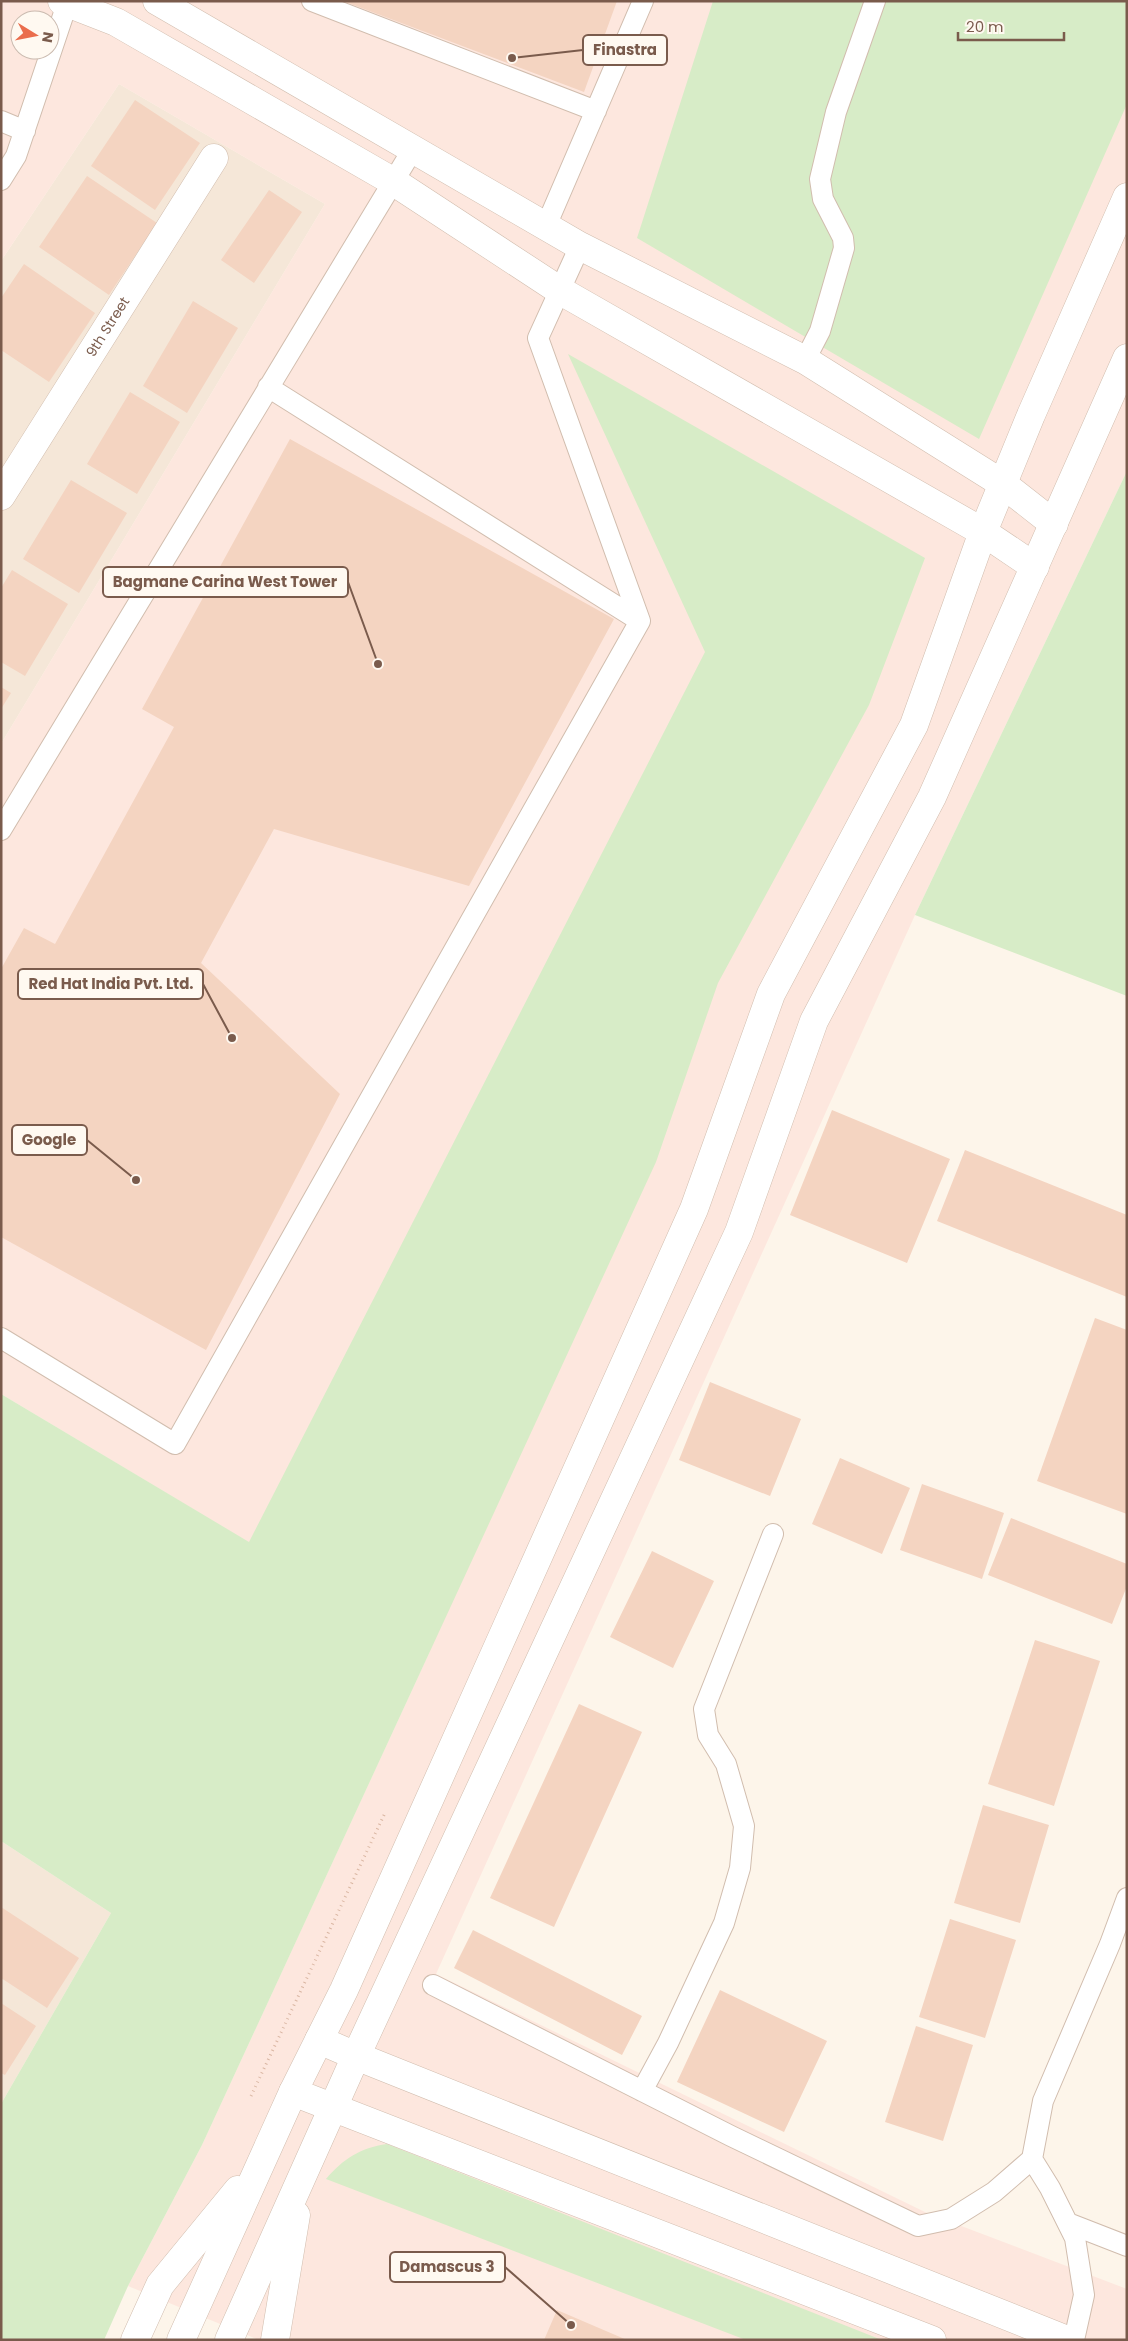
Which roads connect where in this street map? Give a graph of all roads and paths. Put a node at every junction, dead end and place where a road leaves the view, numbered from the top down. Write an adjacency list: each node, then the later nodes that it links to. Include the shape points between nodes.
1 (157, 1): 9 (street)
2 (312, 1): 6 (lane)
3 (643, 1): 6 (lane)
4 (875, 1): 18 (lane, via 836,112 820,179 823,198 843,238 844,248 820,331)
5 (66, 2): 8 (lane); 12 (street, via 116,22)
6 (596, 111): 14 (lane)
7 (1, 121): 8 (lane)
8 (24, 131): 11 (lane, via 16,156)
9 (413, 149): 12 (lane); 14 (street)
10 (214, 158): 21 (street, 9th Street)
11 (1, 180)
12 (394, 182): 16 (street); 19 (lane)
13 (1127, 198): 20 (street)
14 (546, 226): 15 (street)
15 (580, 246): 16 (lane); 18 (street)
16 (559, 290): 23 (street); 25 (lane, via 538,338)
17 (1127, 358): 22 (street)
18 (805, 360): 20 (street)
19 (268, 387): 25 (lane); 26 (lane)
20 (1003, 484): 22 (street); 23 (street)
21 (1, 496)
22 (1054, 524): 24 (street)
23 (983, 532): 24 (street); 32 (street, via 914,725 771,994 694,1209)
24 (1035, 567): 33 (street, via 932,797 814,1021 739,1232)
25 (640, 621): 27 (lane, via 175,1444)
26 (1, 830)
27 (1, 1338)
28 (773, 1534): 34 (lane, via 704,1709 708,1735 726,1764 744,1826 740,1868 724,1923)
29 (389, 1805): 36 (path)
30 (1127, 1898): 38 (lane, via 1043,2101)
31 (433, 1985): 34 (lane)
32 (319, 2040): 33 (street); 35 (street)
33 (356, 2056): 37 (street); 48 (street)
34 (642, 2091): 38 (lane, via 918,2226 951,2219 994,2192)
35 (293, 2092): 37 (street); 39 (street)
36 (251, 2096)
37 (334, 2109): 40 (street); 47 (street)
38 (1032, 2159): 41 (lane)
39 (262, 2162): 43 (street, via 160,2285); 44 (street)
40 (301, 2180): 45 (street); 46 (street)
41 (1068, 2224): 42 (lane); 49 (lane, via 1075,2238 1084,2295)
42 (1127, 2246)
43 (135, 2340)
44 (181, 2340)
45 (229, 2340)
46 (275, 2340)
47 (932, 2340)
48 (1067, 2340)
49 (1074, 2340)

